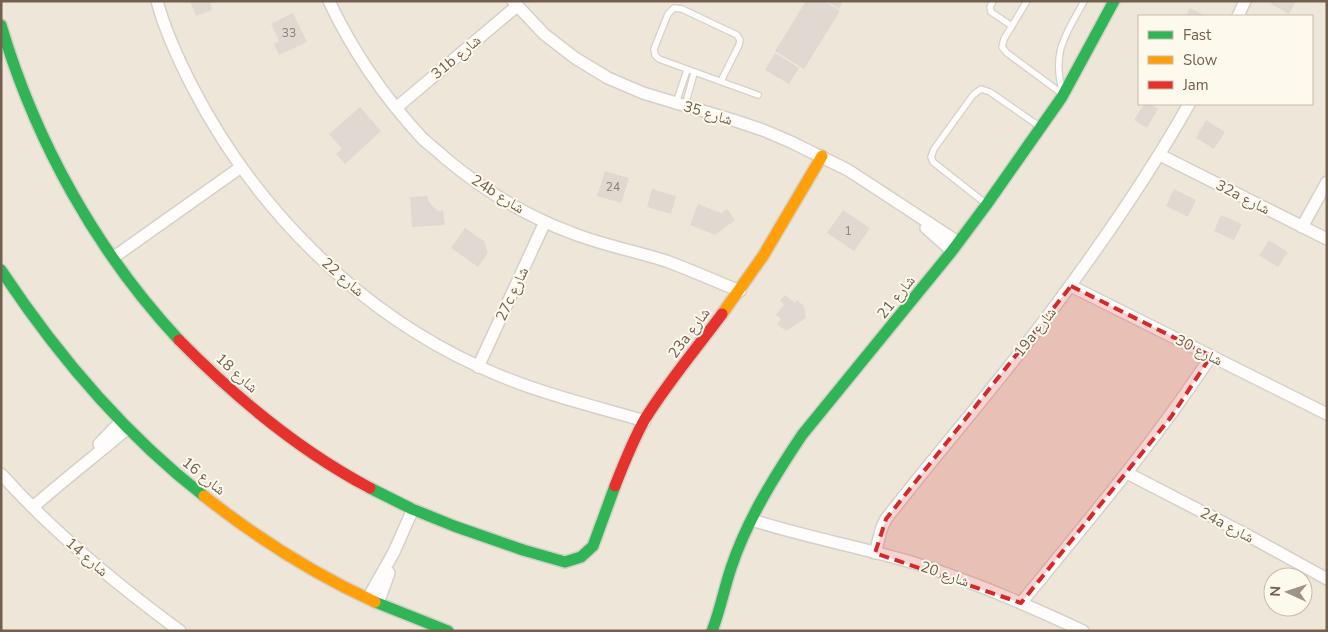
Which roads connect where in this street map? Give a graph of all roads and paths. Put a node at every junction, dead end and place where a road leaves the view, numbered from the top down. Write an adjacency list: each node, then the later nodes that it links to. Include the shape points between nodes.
1 (156, 1): 23 (street, شارع 22, via 180,64 208,117)
2 (329, 1): 19 (street, 24b شارع, via 344,34)
3 (993, 1): 11 (lane, via 991,12)
4 (1027, 1): 11 (lane)
5 (1084, 1): 15 (lane, via 1058,55 1058,72)
6 (1114, 1): 15 (street, شارع 21)
7 (1246, 1): 9 (street)
8 (515, 4): 17 (street, شارع 35, via 544,34 574,58 616,82); 19 (street, 31b شارع)
9 (1239, 15)
10 (1, 25): 30 (street, شارع 18, via 41,136 63,178)
11 (1012, 26): 15 (lane, via 1002,43 1004,50)
12 (687, 70): 13 (lane); 14 (lane, via 659,59 655,54 656,43 668,14 674,8 682,9 740,40); 17 (lane)
13 (694, 73): 14 (lane); 17 (lane)
14 (721, 81): 16 (lane)
15 (1064, 94): 20 (street, شارع 21)
16 (758, 95)
17 (680, 105): 22 (street, شارع 35, via 762,130)
18 (1188, 105): 21 (street, 19a شارع)
19 (396, 108): 26 (street, 24b شارع, via 423,140 461,171)
20 (1040, 128): 25 (street, شارع 21); 25 (lane, via 981,89 973,95 934,149 933,162)
21 (1160, 155): 27 (street, 32a شارع); 32 (street, 19a شارع)
22 (822, 156): 29 (street, شارع 35, via 923,218); 33 (street, 23a شارع)
23 (241, 167): 30 (street); 35 (street, شارع 22, via 298,236 364,296 439,346)
24 (1327, 182): 27 (street)
25 (987, 204): 29 (street, شارع 21)
26 (545, 222): 33 (street, 24b شارع, via 684,268); 35 (street, 27c شارع)
27 (1302, 227): 28 (street, 32a شارع)
28 (1327, 239)
29 (955, 246): 43 (street, شارع 21, via 802,435)
30 (114, 257): 41 (street, شارع 18, via 144,300 224,384 324,461)
31 (1, 270): 38 (street, شارع 16, via 53,346)
32 (1071, 286): 34 (street, شارع 30); 45 (street, 19a شارع, via 886,519)
33 (740, 291): 37 (street, 23a شارع)
34 (1212, 356): 36 (street, شارع 30); 39 (street)
35 (478, 367): 37 (street, شارع 22, via 527,386)
36 (1327, 414)
37 (645, 421): 44 (street, 23a شارع, via 618,477)
38 (123, 425): 42 (street); 47 (street, شارع 16, via 176,474 243,526 330,580)
39 (1127, 473): 46 (street, 24a شارع); 48 (street)
40 (1, 474): 42 (street, شارع 14)
41 (413, 509): 44 (street, شارع 18, via 480,536 565,562 586,555); 47 (street)
42 (36, 510): 50 (street, شارع 14, via 82,554)
43 (754, 515): 45 (street, شارع 20, via 801,534); 49 (street, شارع 21, via 732,567)
44 (597, 536)
45 (875, 553): 48 (street, شارع 20, via 950,575)
46 (1327, 579)
47 (373, 601): 51 (street, شارع 16)
48 (1021, 603): 54 (street, شارع 20)
49 (718, 618): 52 (street, شارع 21); 53 (street, شارع 21)
50 (180, 631)
51 (448, 631)
52 (712, 631)
53 (717, 631)
54 (1083, 631)

